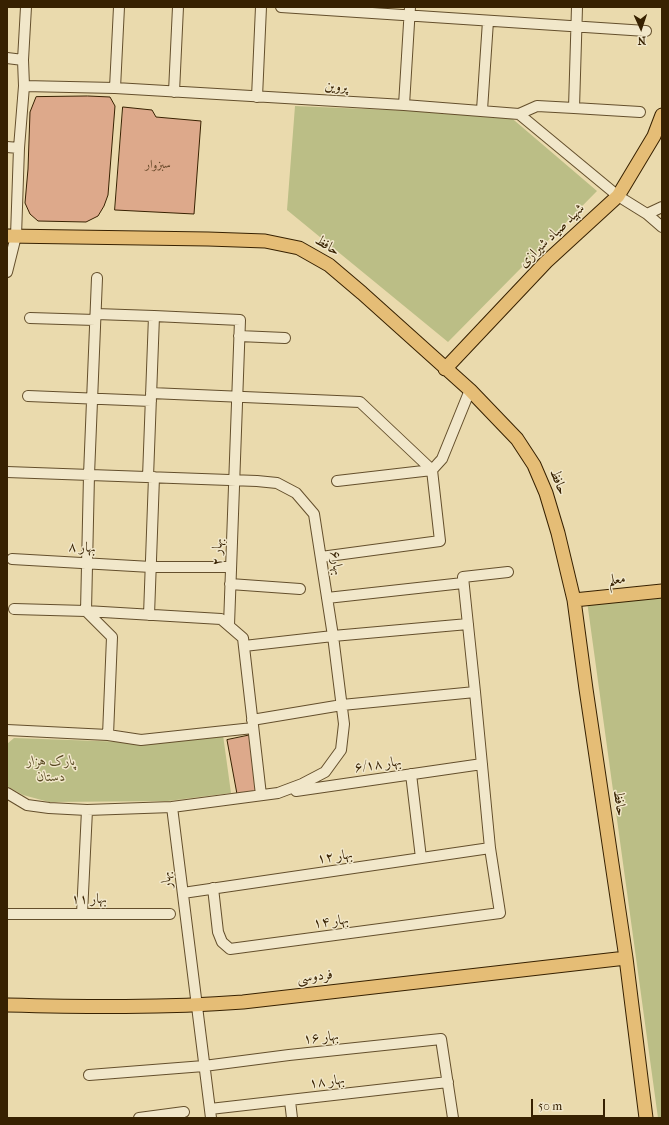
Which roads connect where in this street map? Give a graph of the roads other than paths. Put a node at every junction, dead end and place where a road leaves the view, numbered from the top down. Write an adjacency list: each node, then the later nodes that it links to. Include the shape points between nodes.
1 (26, 7): 12 (street)
2 (119, 7): 14 (street)
3 (178, 7): 15 (street)
4 (261, 7): 16 (street)
5 (280, 7): 7 (street)
6 (577, 7): 9 (street)
7 (410, 11): 8 (street); 17 (street)
8 (488, 21): 9 (street); 19 (street)
9 (577, 27): 10 (street); 18 (street)
10 (646, 31)
11 (7, 58): 12 (street)
12 (23, 60): 13 (street)
13 (24, 86): 14 (street, پروین); 24 (street)
14 (115, 88): 15 (street, پروین)
15 (174, 92): 16 (street, پروین)
16 (257, 97): 17 (street, پروین)
17 (404, 105): 19 (street, پروین)
18 (574, 108): 20 (street); 21 (street, via 537,106)
19 (482, 110): 21 (street, پروین)
20 (640, 112)
21 (519, 114): 25 (street)
22 (662, 115): 25 (main road, شهید صیاد شیرازی, via 654,136)
23 (7, 147): 24 (street)
24 (19, 148): 29 (street)
25 (618, 196): 27 (street); 37 (main road, شهید صیاد شیرازی, via 546,262)
26 (662, 207): 27 (street)
27 (647, 214): 28 (street)
28 (662, 227)
29 (11, 236): 30 (street); 37 (main road, حافظ, via 265,241 299,248 329,265)
30 (7, 272)
31 (97, 278): 33 (street)
32 (154, 316): 33 (street); 35 (street, بهار ۲, via 240,320); 41 (street)
33 (95, 317): 34 (street); 42 (street)
34 (30, 318)
35 (239, 336): 36 (street); 40 (street, بهار ۲)
36 (285, 338)
37 (445, 369): 38 (main road, حافظ)
38 (470, 390): 43 (street, via 442,459); 60 (main road, حافظ, via 517,439 534,465 558,533)
39 (28, 396): 42 (street)
40 (237, 396): 41 (street); 43 (street, via 360,402); 47 (street, بهار ۲)
41 (151, 397): 42 (street); 46 (street)
42 (92, 399): 45 (street)
43 (432, 470): 48 (street); 49 (street, via 440,542)
44 (7, 472): 45 (street, بهار۶)
45 (89, 475): 46 (street, بهار۶); 51 (street)
46 (151, 477): 47 (street, بهار۶); 52 (street)
47 (235, 480): 49 (street, بهار۶, via 277,483 296,493 314,514); 53 (street, بهار ۲)
48 (336, 481)
49 (321, 557): 59 (street, بهار۶)
50 (12, 559): 51 (street, بهار ۸)
51 (87, 562): 52 (street, بهار ۸); 62 (street)
52 (151, 567): 53 (street, بهار ۸); 63 (street)
53 (231, 567): 56 (street, بهار ۲)
54 (508, 572): 55 (street, via 463,577)
55 (463, 583): 59 (street); 64 (street)
56 (230, 584): 57 (street); 65 (street, بهار ۲)
57 (300, 589)
58 (662, 591): 60 (main road, معلم)
59 (327, 598): 66 (street, بهار۶)
60 (574, 600): 87 (main road, حافظ)
61 (14, 609): 62 (street)
62 (86, 611): 63 (street); 72 (street, via 112,637)
63 (149, 615): 65 (street, via 221,619)
64 (468, 624): 66 (street); 68 (street)
65 (229, 625): 67 (street, via 243,638)
66 (333, 636): 67 (street); 69 (street, بهار۶)
67 (244, 646): 70 (street)
68 (475, 692): 69 (street); 73 (street)
69 (342, 705): 70 (street); 76 (street, بهار۶, via 344,724 341,750 325,772)
70 (253, 724): 72 (street, via 141,740); 77 (street)
71 (7, 730): 72 (street)
72 (108, 735)
73 (482, 764): 74 (street, بهار ۶/۱۸); 80 (street)
74 (411, 774): 76 (street, بهار ۶/۱۸); 81 (street)
75 (7, 793): 79 (street, via 27,805)
76 (278, 793): 77 (street, بهار۶)
77 (261, 795): 78 (street, بهار۶)
78 (172, 807): 79 (street); 83 (street, بهار)
79 (87, 810): 85 (street)
80 (490, 848): 81 (street, بهار ۱۲); 82 (street, بهار ۱۴, via 500,914 230,949 222,942 218,932)
81 (421, 858): 82 (street, بهار ۱۲)
82 (213, 888): 83 (street, بهار ۱۲)
83 (183, 892): 89 (street, بهار)
84 (7, 914): 85 (street, بهار ۱۱)
85 (82, 914): 86 (street, بهار ۱۱)
86 (170, 914)
87 (626, 958): 89 (main road, فردوسی, via 243,1002); 99 (main road, حافظ)
88 (7, 1005): 89 (main road, فردوسی)
89 (196, 1005): 90 (street, بهار)
90 (204, 1066): 91 (street, بهار ۱۶); 92 (street, بهار ۱۶, via 441,1039); 95 (street, بهار)
91 (89, 1075)
92 (448, 1082): 93 (street, بهار ۱۸); 98 (street)
93 (290, 1100): 95 (street, بهار ۱۸); 97 (street)
94 (184, 1112): 96 (street)
95 (210, 1114)
96 (139, 1118)
97 (292, 1118)
98 (453, 1118)
99 (646, 1118)

